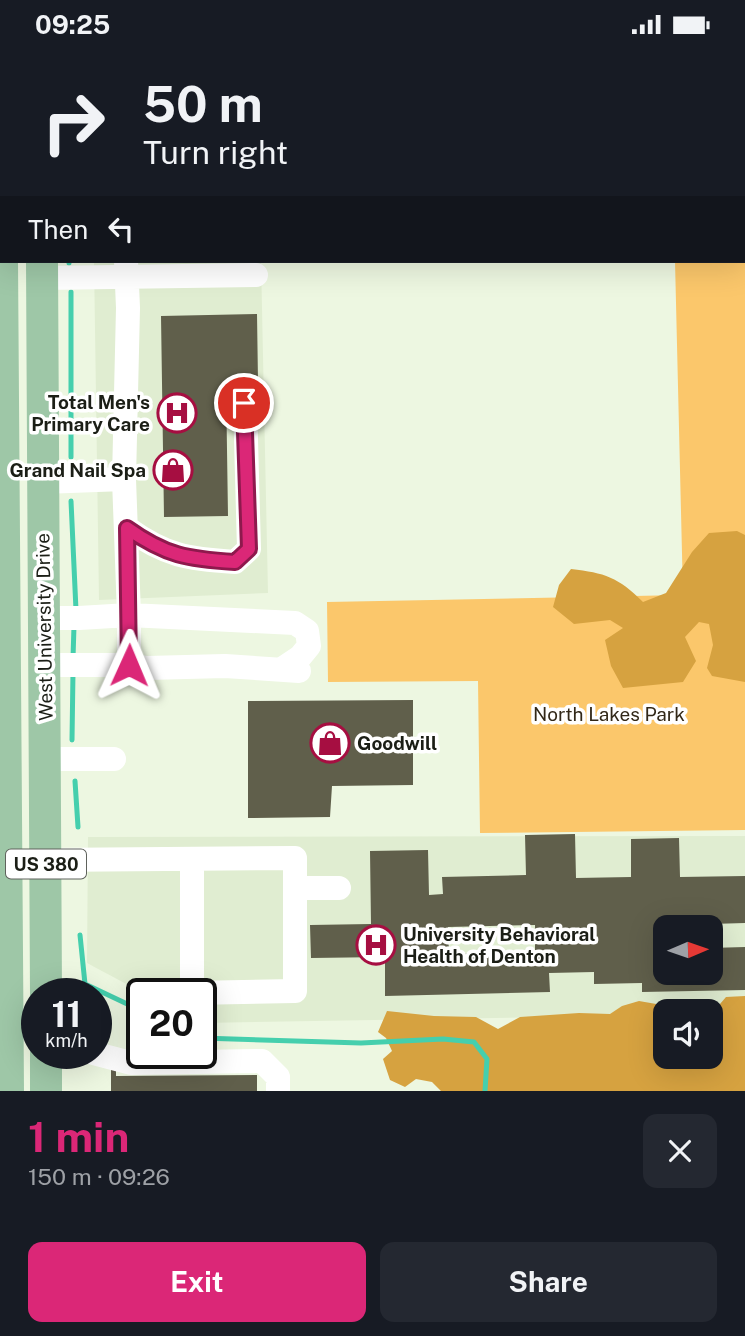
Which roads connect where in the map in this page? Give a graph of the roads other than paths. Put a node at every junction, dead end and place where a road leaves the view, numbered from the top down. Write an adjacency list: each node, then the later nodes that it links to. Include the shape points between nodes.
1 (2, 263): 9 (main road, West University Drive / US 380)
2 (218, 268): 4 (lane); 5 (lane)
3 (42, 269): 4 (lane); 8 (main road, West University Drive / US 380)
4 (126, 269): 7 (lane)
5 (256, 275)
6 (244, 403): 10 (lane, via 249,549 235,562 193,559 167,552)
7 (124, 479): 8 (lane); 10 (lane)
8 (43, 482): 9 (main road); 12 (main road, West University Drive / US 380)
9 (3, 483): 13 (main road, West University Drive / US 380)
10 (127, 528): 11 (lane)
11 (129, 615): 12 (lane); 15 (lane); 15 (lane, via 295,623 307,631 309,646 282,669)
12 (63, 618): 14 (main road, West University Drive / US 380)
13 (3, 644): 18 (main road, West University Drive / US 380)
14 (65, 665): 15 (lane); 16 (main road, West University Drive / US 380)
15 (129, 665)
16 (45, 759): 17 (lane); 20 (main road, West University Drive / US 380)
17 (114, 759)
18 (2, 822): 23 (main road, West University Drive / US 380)
19 (192, 859): 20 (lane); 21 (lane, via 295,858); 21 (lane, via 192,993 295,991)
20 (46, 860): 24 (main road, West University Drive / US 380)
21 (295, 888): 22 (lane)
22 (339, 888)
23 (3, 961): 27 (main road, West University Drive / US 380)
24 (46, 978)
25 (112, 1058): 29 (lane, via 131,1063 262,1061 278,1077)
26 (46, 1069): 28 (main road)
27 (8, 1091)
28 (46, 1091)
29 (278, 1091)

